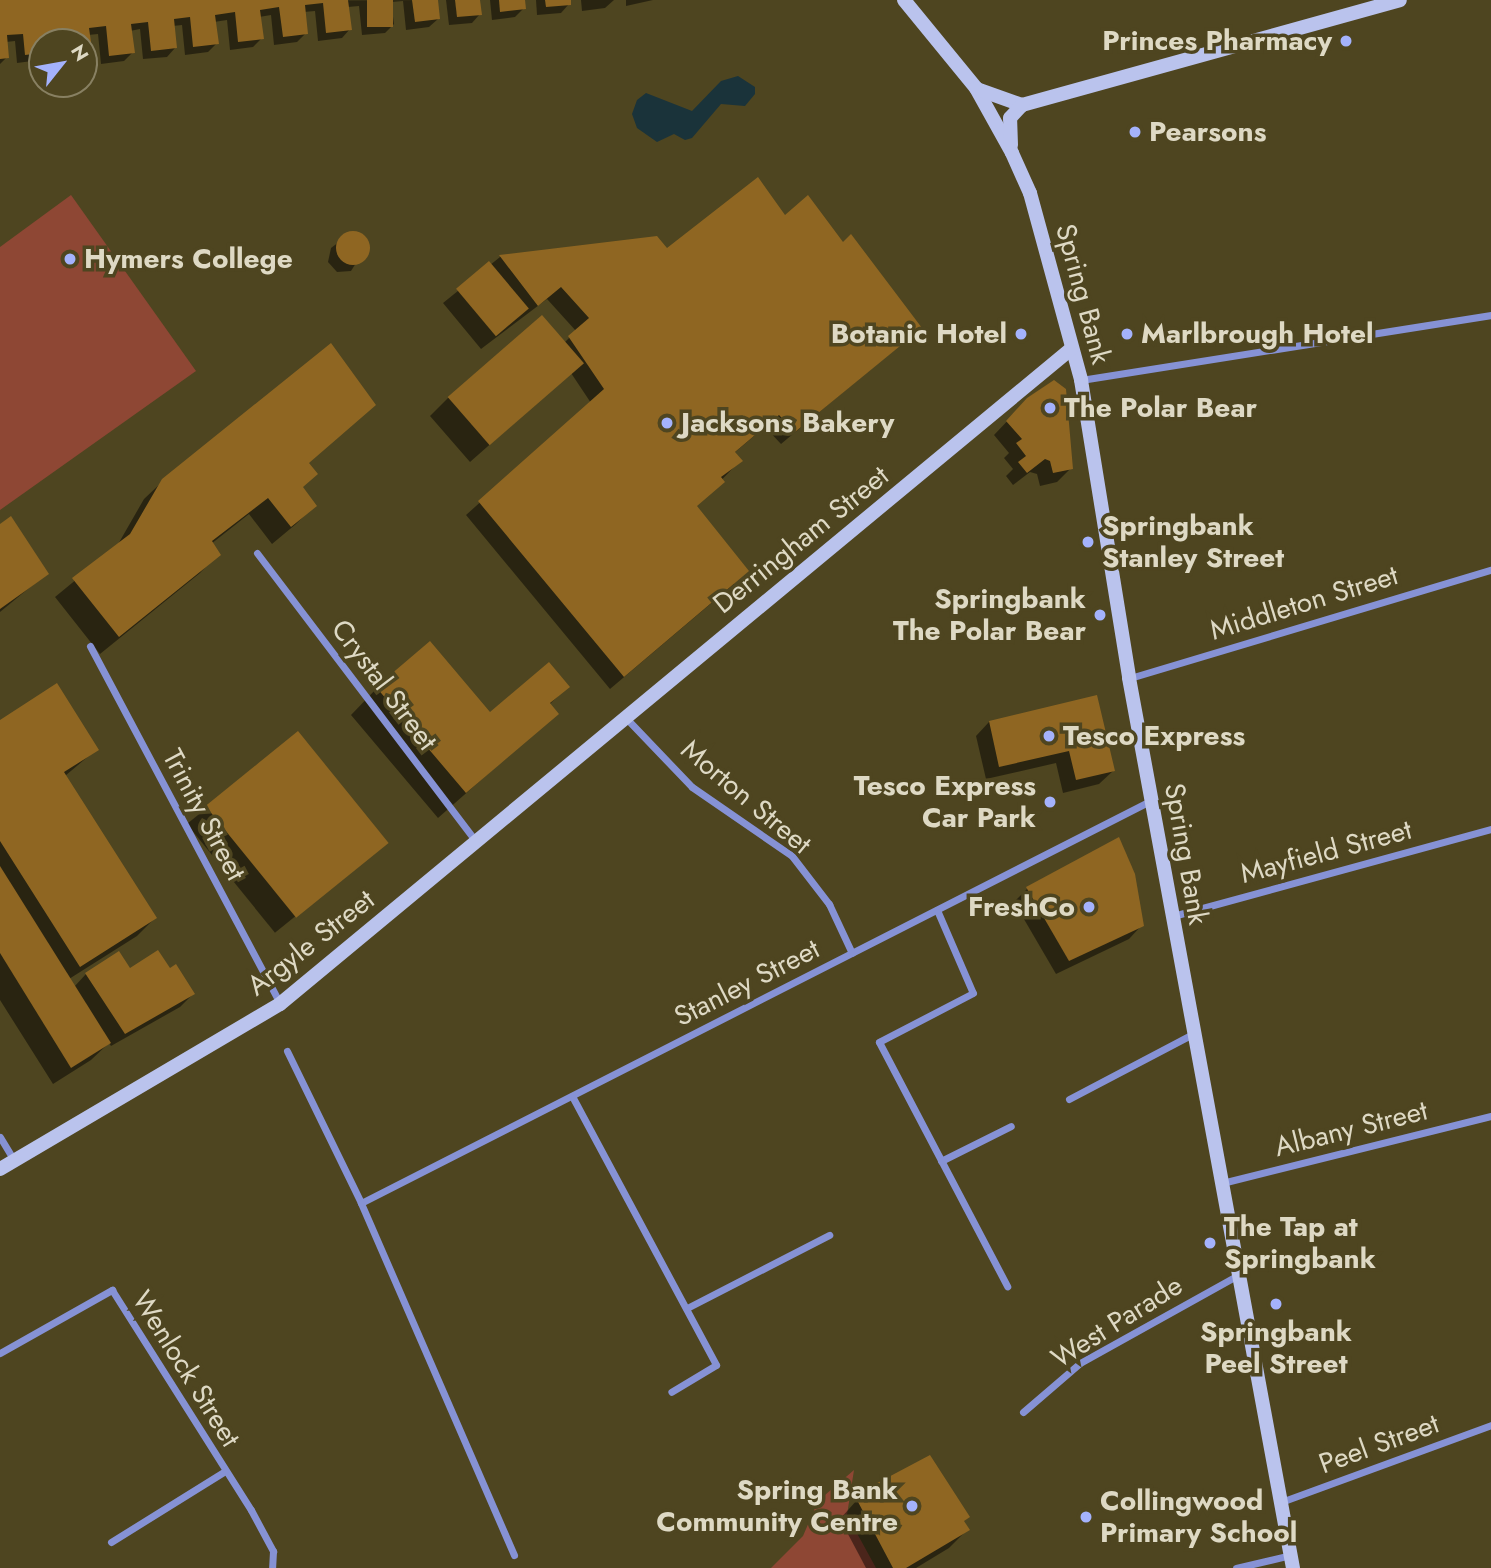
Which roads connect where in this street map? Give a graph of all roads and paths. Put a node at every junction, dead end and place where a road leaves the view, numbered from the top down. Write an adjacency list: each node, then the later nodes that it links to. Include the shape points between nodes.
1 (904, 0): 3 (street, Spring Bank)
2 (1400, 0): 4 (street)
3 (976, 88): 4 (street); 5 (street, Spring Bank)
4 (1022, 105): 5 (street, Spring Bank, via 1010,118)
5 (1012, 153): 7 (street, Spring Bank, via 1030,193)
6 (1491, 315): 8 (street)
7 (1072, 348): 8 (street, Spring Bank); 13 (street, Derringham Street)
8 (1081, 380): 12 (street, Spring Bank)
9 (257, 553): 16 (street, Crystal Street)
10 (1491, 570): 12 (street, Middleton Street)
11 (90, 646): 20 (street, Trinity Street)
12 (1129, 678): 14 (street, Spring Bank)
13 (625, 716): 16 (street, Argyle Street); 19 (street, Morton Street, via 692,787 792,856 829,904)
14 (1152, 799): 17 (street, Stanley Street); 18 (street, Spring Bank)
15 (1491, 829): 18 (street, Mayfield Street)
16 (477, 842): 20 (street, Argyle Street)
17 (937, 910): 19 (street, Stanley Street); 29 (street, via 973,993 879,1042)
18 (1172, 916): 21 (street, Spring Bank)
19 (852, 953): 23 (street, Stanley Street)
20 (279, 1004): 28 (street, Argyle Street)
21 (1193, 1034): 24 (street); 31 (street, Spring Bank)
22 (287, 1051): 32 (street)
23 (572, 1096): 32 (street, Stanley Street); 36 (street)
24 (1069, 1099)
25 (1491, 1115): 31 (street, Albany Street)
26 (1011, 1126): 29 (street)
27 (0, 1138): 28 (street)
28 (14, 1160): 30 (street, Argyle Street)
29 (941, 1161): 35 (street)
30 (0, 1169)
31 (1222, 1183): 34 (street, Spring Bank)
32 (361, 1203): 44 (street)
33 (829, 1236): 36 (street)
34 (1238, 1275): 39 (street, West Parade, via 1080,1363); 42 (street, Spring Bank)
35 (1007, 1286)
36 (687, 1308): 38 (street, via 716,1366)
37 (0, 1353): 41 (street, Wenlock Street, via 112,1290)
38 (671, 1392)
39 (1023, 1412)
40 (1491, 1425): 42 (street, Peel Street)
41 (225, 1471): 43 (street, Wenlock Street); 46 (street, Wenlock Street, via 274,1551)
42 (1281, 1502): 45 (street, Spring Bank)
43 (111, 1542)
44 (514, 1555)
45 (1292, 1562): 47 (street)
46 (272, 1568)
47 (1236, 1568)

